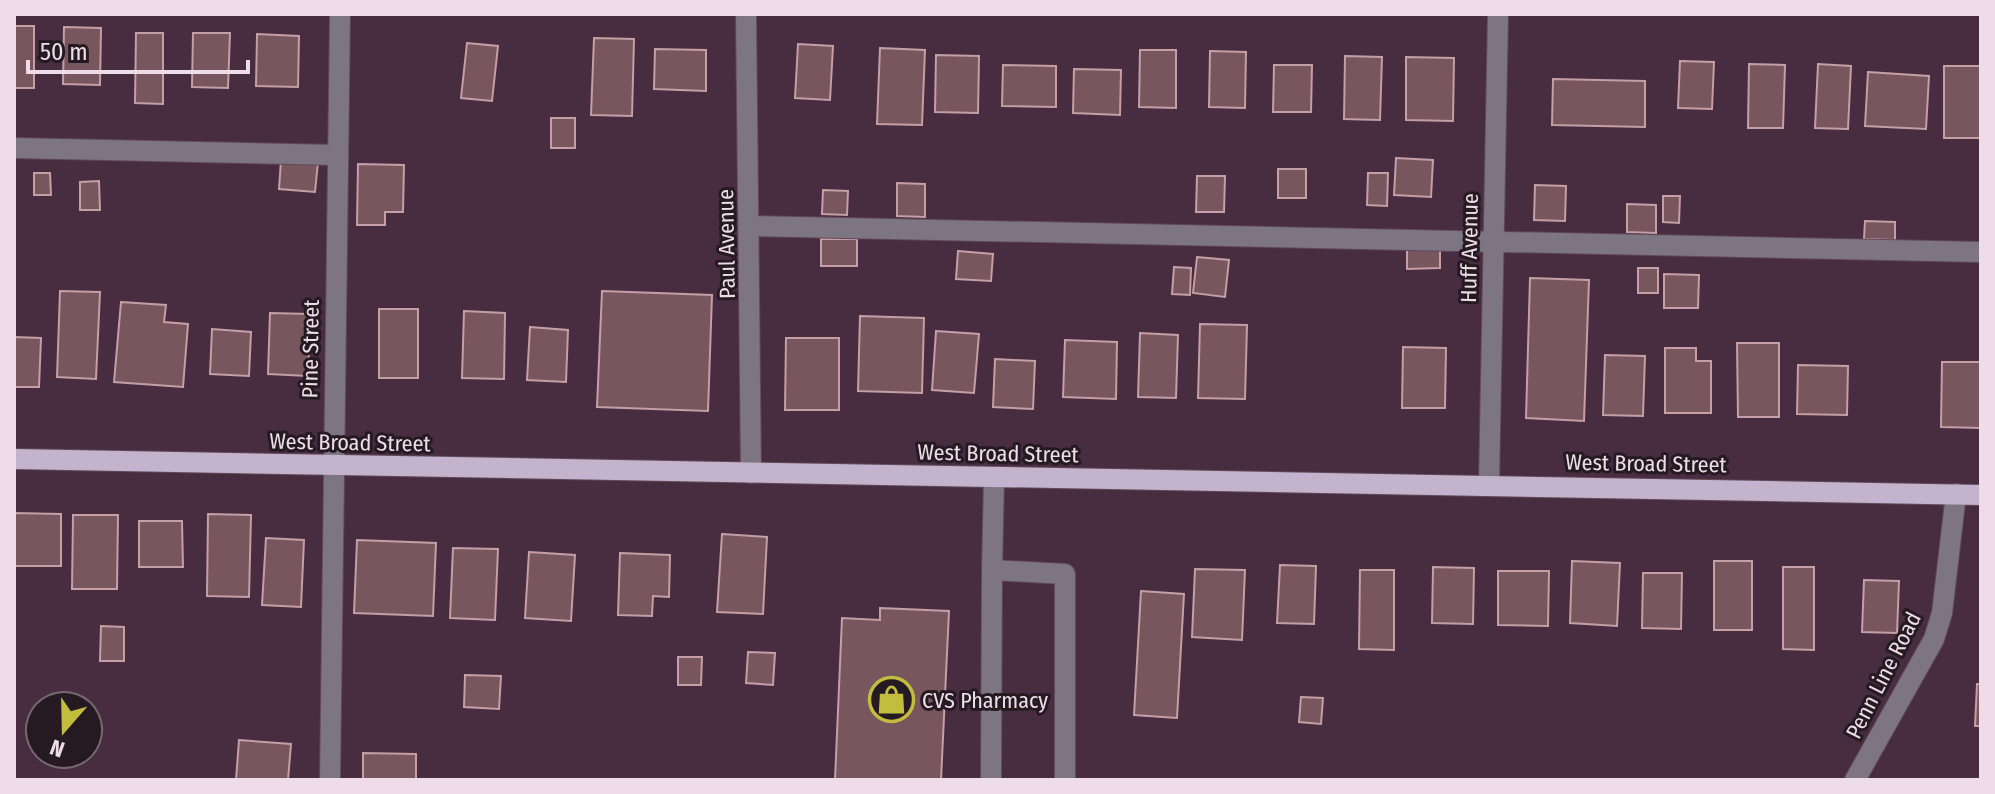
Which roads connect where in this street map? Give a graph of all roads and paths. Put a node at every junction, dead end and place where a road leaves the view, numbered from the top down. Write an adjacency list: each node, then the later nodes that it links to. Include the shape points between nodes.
1 (340, 14): 5 (street, Pine Street)
2 (746, 14): 6 (street, Paul Avenue)
3 (1498, 14): 7 (street, Huff Avenue)
4 (14, 148): 5 (street)
5 (337, 155): 10 (street, Pine Street)
6 (750, 226): 7 (street); 11 (street, Paul Avenue)
7 (1492, 242): 8 (street); 13 (street, Huff Avenue)
8 (1981, 252)
9 (14, 459): 10 (main road, West Broad Street)
10 (333, 465): 11 (main road, West Broad Street); 17 (street, Pine Street)
11 (751, 473): 12 (main road, West Broad Street)
12 (994, 478): 13 (main road, West Broad Street); 16 (street)
13 (1489, 484): 14 (main road, West Broad Street)
14 (1956, 494): 15 (main road, West Broad Street); 20 (street, Penn Line Road, via 1942,613 1934,639)
15 (1981, 495)
16 (992, 570): 18 (street); 19 (street, via 1065,574)
17 (330, 780)
18 (991, 780)
19 (1065, 780)
20 (1855, 780)

